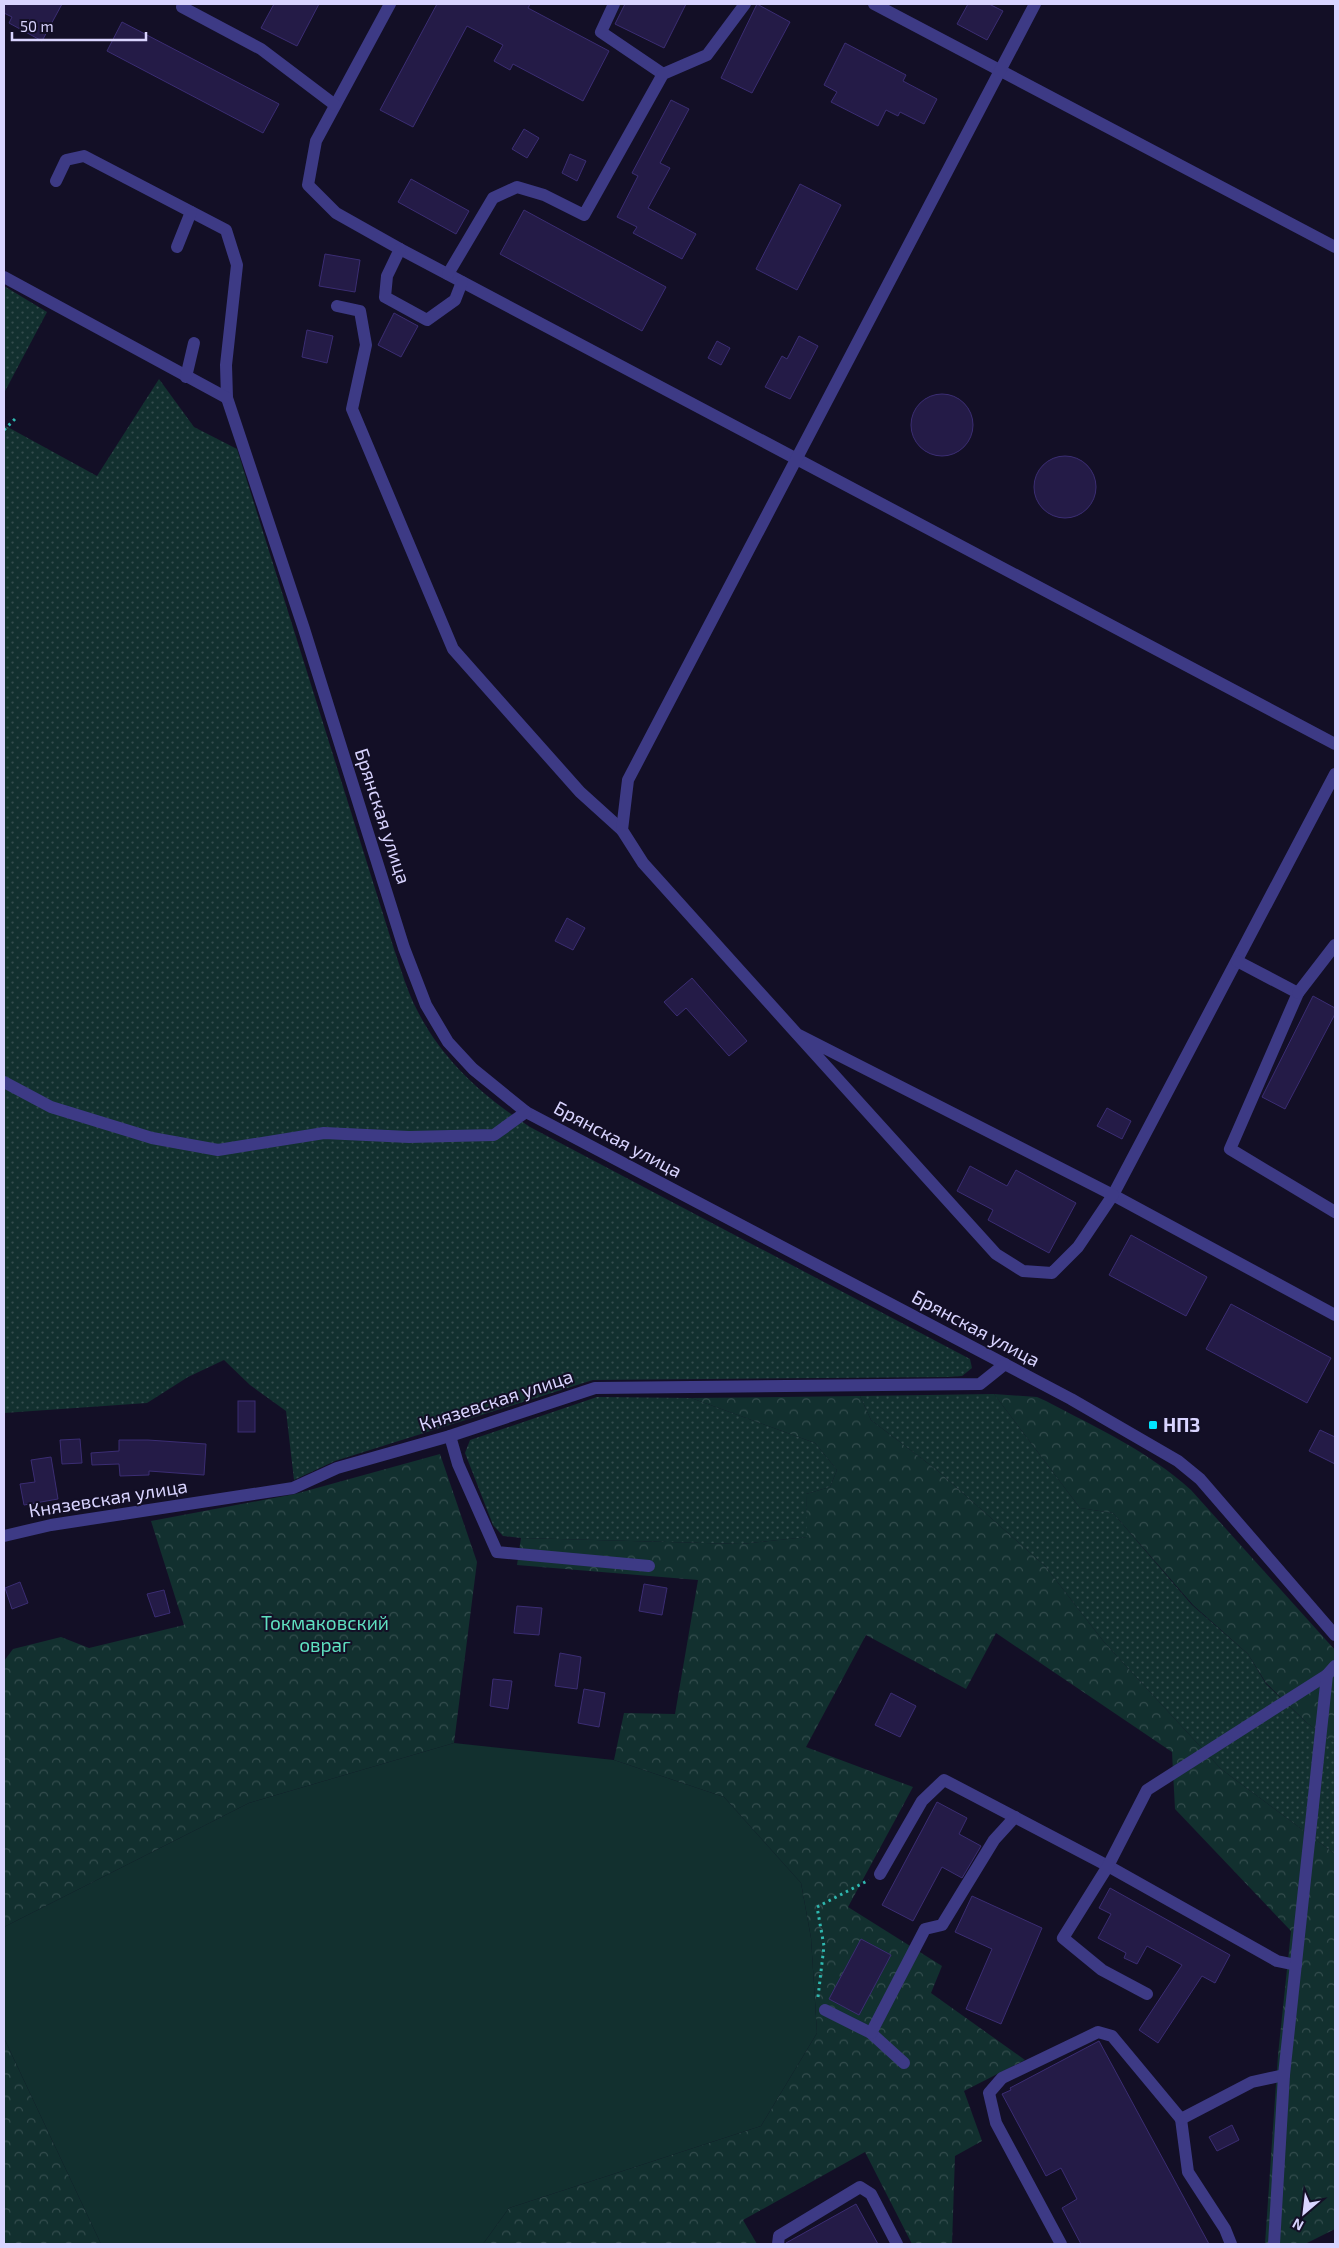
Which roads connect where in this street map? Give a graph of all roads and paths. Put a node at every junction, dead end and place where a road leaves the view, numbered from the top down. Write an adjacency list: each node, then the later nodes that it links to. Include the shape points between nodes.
1 (390, 4): 9 (street)
2 (614, 4): 8 (street, via 601,32)
3 (745, 4): 8 (street, via 707,55)
4 (874, 4): 7 (street)
5 (1034, 4): 7 (street)
6 (182, 7): 9 (street, via 261,49)
7 (1000, 69): 13 (street); 24 (street)
8 (663, 74): 15 (street, via 584,215 544,195 517,187 492,198)
9 (335, 105): 14 (street, via 316,141 308,185 336,213)
10 (56, 181): 11 (street, Брянская улица, via 66,160 84,156)
11 (191, 212): 12 (street); 21 (street, Брянская улица, via 226,230 237,264 226,365)
12 (178, 247)
13 (1335, 247)
14 (400, 249): 15 (street); 17 (street, via 387,276 385,297 427,320 454,300)
15 (448, 274): 17 (street)
16 (4, 277): 20 (street)
17 (462, 282): 24 (street)
18 (337, 306): 27 (street, via 360,312 366,345 352,409 453,649 580,792)
19 (194, 343): 20 (street)
20 (186, 377): 21 (street)
21 (226, 398): 33 (street, Брянская улица, via 304,629 404,948 426,1005 448,1042 473,1069)
22 (17, 417): 23 (path)
23 (4, 430)
24 (796, 458): 25 (street); 27 (street, via 628,780)
25 (1335, 744)
26 (1335, 774): 29 (street)
27 (622, 830): 31 (street, via 643,863)
28 (1335, 945): 30 (street)
29 (1237, 961): 30 (street); 34 (street)
30 (1298, 993): 35 (street, via 1230,1149)
31 (797, 1034): 34 (street); 34 (street, via 996,1254 1023,1271 1052,1273 1078,1246)
32 (4, 1082): 33 (street, via 51,1106 152,1138 218,1150 324,1134 494,1135)
33 (526, 1112): 37 (street, Брянская улица)
34 (1113, 1195): 36 (street)
35 (1335, 1212)
36 (1335, 1315)
37 (1004, 1364): 38 (street, Князевская улица, via 980,1384 595,1388); 41 (street, Брянская улица, via 1178,1460 1200,1479)
38 (450, 1436): 39 (street, Князевская улица, via 338,1468 293,1488 51,1525); 40 (street, via 458,1464 497,1552)
39 (4, 1536)
40 (649, 1566)
41 (1335, 1635)
42 (1331, 1671): 44 (street, via 1147,1790); 46 (street)
43 (1015, 1817): 44 (street); 45 (street, via 944,1780 922,1801); 49 (street, via 994,1840 942,1925 925,1929)
44 (1108, 1866): 46 (street, via 1277,1961); 47 (street, via 1063,1938 1102,1970)
45 (880, 1874): 48 (path, via 817,1907 824,1946 818,1996)
46 (1296, 1965): 51 (street)
47 (1147, 1994)
48 (825, 2010): 49 (street)
49 (871, 2033): 50 (street)
50 (904, 2063)
51 (1284, 2076): 52 (street, via 1252,2082); 57 (street)
52 (1181, 2119): 55 (street, via 1112,2036 1098,2032 1002,2078 989,2093 996,2123); 56 (street, via 1188,2172 1225,2229)
53 (778, 2244): 54 (street, via 779,2236 860,2187 871,2194)
54 (897, 2244)
55 (1061, 2244)
56 (1231, 2244)
57 (1274, 2244)

